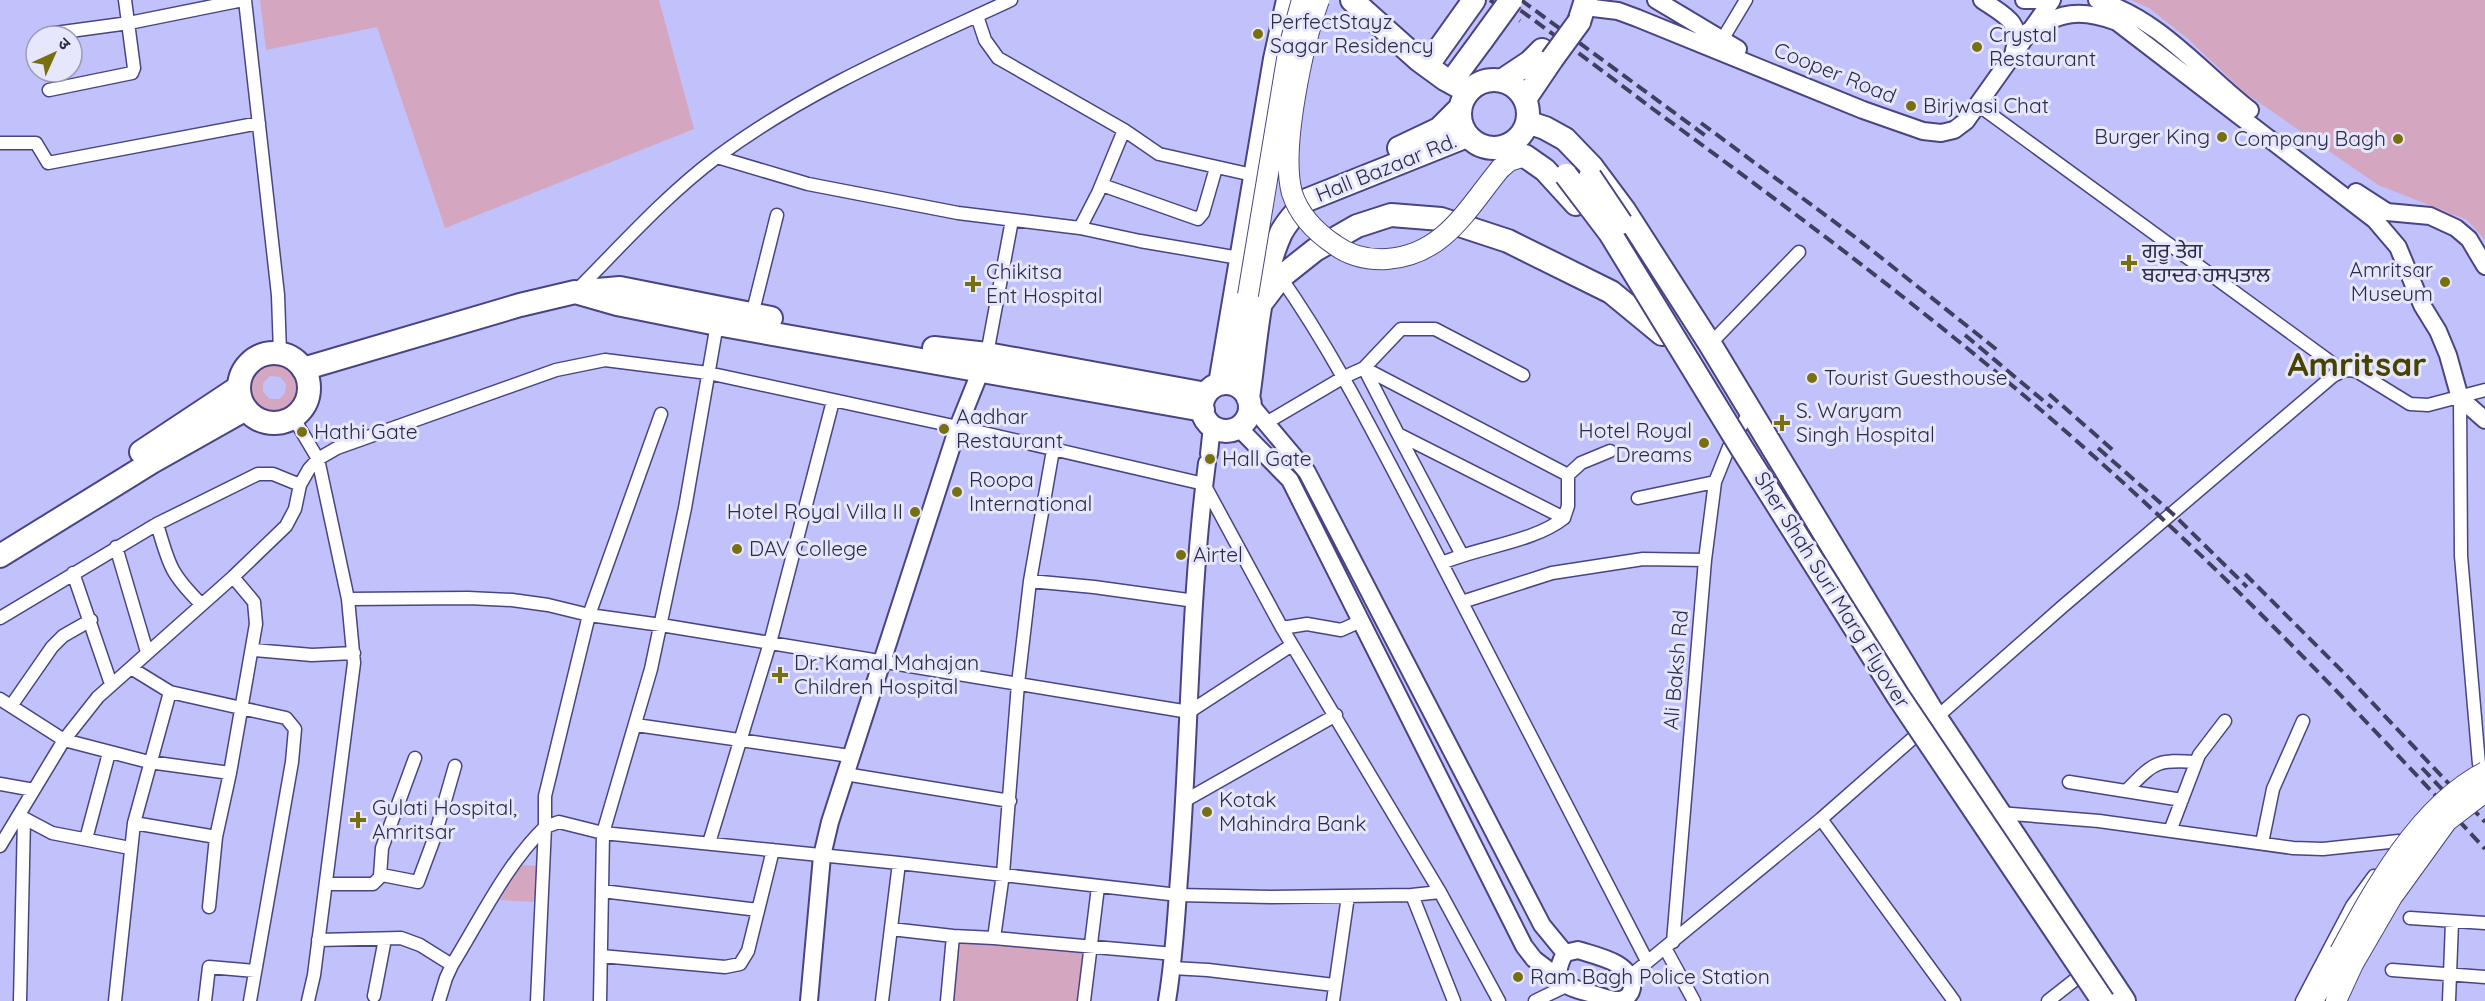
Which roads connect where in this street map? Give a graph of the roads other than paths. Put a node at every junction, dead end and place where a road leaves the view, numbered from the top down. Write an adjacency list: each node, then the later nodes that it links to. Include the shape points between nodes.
1 (125, 0): 17 (street)
2 (244, 0): 17 (street); 31 (street)
3 (1011, 0): 16 (street)
4 (1288, 0): 39 (highway)
5 (1302, 0): 49 (main road, bridge, via 1289,47)
6 (1319, 0): 36 (main road, bridge, via 1303,60 1288,158 1299,209 1324,238 1361,257 1402,258 1421,252 1448,234 1500,169)
7 (1352, 0): 23 (highway)
8 (1474, 0): 23 (highway)
9 (1511, 0): 27 (highway, bridge, via 1482,40)
10 (1656, 0): 20 (main road)
11 (1746, 0): 20 (street)
12 (1982, 0): 21 (main road, via 2015,26 2017,41)
13 (2052, 0): 19 (main road, Cooper Road)
14 (2104, 1): 46 (main road, via 2161,34 2241,103 2369,203 2387,212 2430,216 2456,228 2469,239)
15 (1579, 9): 22 (highway, bridge); 24 (main road, Cooper Road, via 1618,11)
16 (977, 16): 32 (street, via 985,40 998,58); 37 (street, via 841,79)
17 (129, 23): 18 (street); 26 (street, via 134,68 131,75)
18 (84, 29)
19 (2027, 32): 21 (main road, Cooper Road); 64 (main road, via 2050,19 2078,13 2117,22 2375,220 2398,247 2448,355)
20 (1722, 40): 24 (main road)
21 (2013, 52): 29 (main road, Cooper Road)
22 (1547, 55): 25 (highway); 28 (highway)
23 (1427, 66): 27 (highway)
24 (1782, 76): 29 (main road, Cooper Road, via 1923,131 1954,130)
25 (1503, 80): 27 (highway, via 1480,82); 28 (highway, via 1520,90)
26 (49, 90)
27 (1460, 94): 34 (highway, via 1461,126); 39 (highway, Hall Bazaar Rd., via 1438,129 1306,186)
28 (1525, 99): 30 (highway)
29 (1977, 105): 58 (street)
30 (1527, 122): 33 (highway); 34 (highway, via 1518,138 1499,148 1482,145)
31 (259, 123): 35 (street, via 48,163 36,143); 54 (street, via 278,295)
32 (1124, 130): 38 (street, via 1168,158); 40 (street)
33 (1555, 133): 53 (highway, via 1606,184); 219 (highway, Sher Shah Suri Marg Flyover, bridge, via 1590,177 1641,254 1908,689)
34 (1467, 136): 47 (highway, Hall Bazaar Rd., via 1306,200 1282,232)
35 (0, 143)
36 (1525, 156): 52 (highway, via 1545,170 1581,210); 218 (highway, Sher Shah Suri Marg Flyover, bridge, via 1550,162 1566,175 1610,233 1898,696)
37 (717, 157): 42 (street, via 808,184); 48 (street)
38 (1216, 168): 39 (street); 40 (street, via 1198,219)
39 (1258, 168): 45 (highway)
40 (1101, 185): 43 (street)
41 (777, 215): 50 (street)
42 (1012, 220): 43 (street); 55 (street)
43 (1080, 228): 45 (street)
44 (1799, 252): 53 (street)
45 (1242, 258): 47 (street); 65 (highway)
46 (2485, 266)
47 (1276, 270): 49 (highway, Hall Bazaar Rd.); 52 (highway, via 1357,226 1392,215 1442,219 1508,241 1611,292); 61 (street)
48 (575, 292): 50 (highway, via 620,288); 51 (highway); 57 (highway)
49 (1255, 299): 65 (highway, Hall Bazaar Rd.)
50 (752, 315): 55 (highway, via 932,348)
51 (717, 324): 55 (highway); 59 (street)
52 (1662, 334): 76 (highway)
53 (1710, 344): 68 (highway)
54 (280, 353): 57 (highway); 62 (highway, via 268,353 252,361 241,375)
55 (984, 362): 65 (highway); 73 (main road)
56 (1364, 368): 60 (street, via 1401,329 1435,329); 61 (street); 75 (street); 80 (street)
57 (303, 369): 70 (highway, via 308,395)
58 (2343, 371): 64 (street, via 2358,372 2410,404 2428,405); 120 (street, via 2322,384)
59 (708, 373): 66 (street); 79 (street, via 626,361 583,363 337,448); 104 (street)
60 (1523, 375)
61 (1344, 377): 72 (street); 92 (street)
62 (239, 387): 67 (highway); 87 (highway)
63 (2485, 390): 64 (street)
64 (2460, 398): 71 (main road); 133 (street, via 2461,556)
65 (1224, 400): 72 (main road); 74 (highway, via 1249,413); 82 (main road)
66 (833, 401): 73 (street); 106 (street)
67 (246, 409): 70 (highway, via 273,423); 90 (highway)
68 (1750, 411): 76 (street, Ali Baksh Rd); 120 (highway)
69 (661, 414): 100 (street)
70 (292, 417): 79 (street)
71 (2485, 420)
72 (1266, 423): 181 (main road, via 1307,472 1542,925)
73 (958, 427): 77 (street); 111 (main road)
74 (1238, 427): 103 (main road, via 1290,480)
75 (1398, 434): 85 (street); 89 (street)
76 (1729, 447): 81 (street, Ali Baksh Rd); 124 (highway)
77 (1053, 450): 82 (street); 95 (street)
78 (1610, 451): 80 (street, via 1581,463)
79 (318, 459): 83 (street); 96 (street)
80 (1568, 475): 85 (street)
81 (1715, 482): 84 (street); 91 (street, Ali Baksh Rd)
82 (1204, 484): 97 (main road); 105 (street)
83 (300, 485): 86 (street, via 273,474 258,474); 94 (street, via 295,509 286,526)
84 (1638, 498)
85 (1564, 518): 89 (street, via 1546,530)
86 (157, 524): 88 (street); 99 (street, via 170,568)
87 (0, 541)
88 (116, 547): 93 (street); 109 (street)
89 (1462, 555): 92 (street)
90 (0, 556)
91 (1705, 560): 98 (street, via 1643,559 1552,573); 179 (street, Ali Baksh Rd)
92 (1442, 563): 98 (street)
93 (73, 573): 101 (street); 102 (street)
94 (233, 577): 99 (street); 108 (street, via 256,608)
95 (1030, 581): 97 (street); 114 (street)
96 (348, 598): 100 (street, via 512,600); 110 (street)
97 (1196, 601): 118 (main road)
98 (1462, 602): 185 (street)
99 (201, 604): 109 (street)
100 (589, 615): 104 (street); 148 (street, via 545,796)
101 (0, 618)
102 (91, 620): 113 (street); 116 (street, via 63,636)
103 (1361, 621): 105 (street, via 1341,630 1307,624); 192 (main road, via 1524,946)
104 (661, 625): 106 (street); 123 (street)
105 (1282, 628): 107 (street)
106 (771, 643): 111 (street); 126 (street)
107 (1292, 645): 118 (street); 119 (street)
108 (253, 650): 110 (street, via 312,655); 117 (street)
109 (147, 652): 112 (street)
110 (354, 653): 162 (street, via 354,678)
111 (882, 662): 114 (street); 128 (main road)
112 (130, 668): 113 (street); 115 (street)
113 (111, 684): 125 (street)
114 (1018, 684): 118 (street); 143 (street)
115 (170, 692): 117 (street); 130 (street)
116 (5, 702): 125 (street)
117 (242, 707): 134 (street); 188 (street, via 286,718 295,729)
118 (1189, 712): 141 (main road)
119 (1336, 715): 141 (street); 165 (street)
120 (1936, 718): 124 (street); 144 (highway)
121 (2225, 721): 131 (street, via 2205,744)
122 (2303, 721): 154 (street, via 2272,789)
123 (636, 725): 126 (street); 150 (street)
124 (1914, 739): 146 (street); 191 (highway)
125 (64, 740): 127 (street); 138 (street)
126 (742, 740): 128 (street); 153 (street)
127 (109, 753): 130 (street); 152 (street)
128 (850, 756): 135 (main road)
129 (415, 758): 161 (street, via 382,848)
130 (149, 762): 134 (street); 147 (street)
131 (2196, 762): 139 (street, via 2156,763); 142 (street)
132 (455, 766): 161 (street, via 417,882)
133 (2482, 768): 183 (main road, bridge, via 2435,809 2376,885)
134 (230, 772): 151 (street)
135 (845, 774): 143 (street); 158 (main road)
136 (2069, 782): 139 (street)
137 (0, 784): 138 (street)
138 (34, 790): 145 (street)
139 (2126, 791): 142 (street)
140 (2485, 792): 183 (main road, bridge, via 2448,821)
141 (1186, 800): 166 (main road)
142 (2182, 800): 149 (street)
143 (1010, 801): 160 (street)
144 (1999, 813): 149 (street); 220 (highway)
145 (22, 817): 152 (street, via 52,833); 155 (street); 196 (street)
146 (1821, 819): 179 (street); 215 (street)
147 (134, 823): 151 (street); 156 (street)
148 (545, 827): 150 (street, via 559,822); 186 (street, via 516,860); 202 (street)
149 (2170, 831): 154 (street)
150 (603, 833): 153 (street); 164 (street)
151 (216, 837): 169 (street)
152 (86, 838): 156 (street)
153 (709, 843): 157 (street)
154 (2262, 843): 221 (street, via 2323,849 2399,841 2352,906)
155 (0, 846)
156 (130, 848): 197 (street)
157 (774, 850): 158 (street); 170 (street)
158 (822, 856): 159 (street); 204 (main road)
159 (899, 862): 160 (street); 174 (street)
160 (1003, 874): 163 (street); 176 (street)
161 (380, 876): 162 (street, via 373,884)
162 (326, 884): 178 (street)
163 (1098, 887): 166 (street); 180 (street)
164 (602, 891): 170 (street); 182 (street)
165 (1440, 892): 167 (street); 211 (street)
166 (1178, 895): 168 (street); 184 (main road)
167 (1412, 895): 168 (street); 210 (street)
168 (1348, 896): 193 (street)
169 (209, 907)
170 (758, 910): 182 (street, via 740,964)
171 (2410, 918): 172 (street)
172 (2452, 922): 173 (street); 189 (street)
173 (2485, 923)
174 (891, 929): 175 (street); 205 (street)
175 (953, 936): 176 (street); 206 (street)
176 (994, 938): 180 (street)
177 (385, 939): 178 (street); 186 (street, via 411,940); 195 (street)
178 (318, 940): 200 (street)
179 (1669, 945): 185 (street); 214 (street)
180 (1090, 948): 184 (street); 207 (street)
181 (1565, 953): 192 (main road, via 1558,965); 194 (main road, via 1578,950 1616,963)
182 (601, 956): 203 (street)
183 (2346, 958): 222 (main road); 223 (main road)
184 (1173, 961): 193 (street); 208 (main road)
185 (1647, 961): 194 (street)
186 (453, 965): 201 (street)
187 (2392, 970): 189 (street)
188 (255, 971): 198 (street, via 209,967); 199 (street)
189 (2450, 976): 190 (street); 224 (street)
190 (2485, 977)
191 (2076, 979): 216 (street); 217 (highway)
192 (1562, 982): 212 (street); 213 (main road)
193 (1334, 985): 209 (street)
194 (1632, 990): 213 (main road, via 1622,1000)
195 (374, 996)
196 (20, 1001)
197 (115, 1001)
198 (205, 1001)
199 (250, 1001)
200 (308, 1001)
201 (439, 1001)
202 (537, 1001)
203 (600, 1001)
204 (808, 1001)
205 (882, 1001)
206 (947, 1001)
207 (1084, 1001)
208 (1167, 1001)
209 (1333, 1001)
210 (1454, 1001)
211 (1499, 1001)
212 (1535, 1001)
213 (1614, 1001)
214 (1694, 1001)
215 (1954, 1001)
216 (2048, 1001)
217 (2091, 1001)
218 (2103, 1001)
219 (2115, 1001)
220 (2124, 1001)
221 (2302, 1001)
222 (2313, 1001)
223 (2336, 1001)
224 (2449, 1001)

